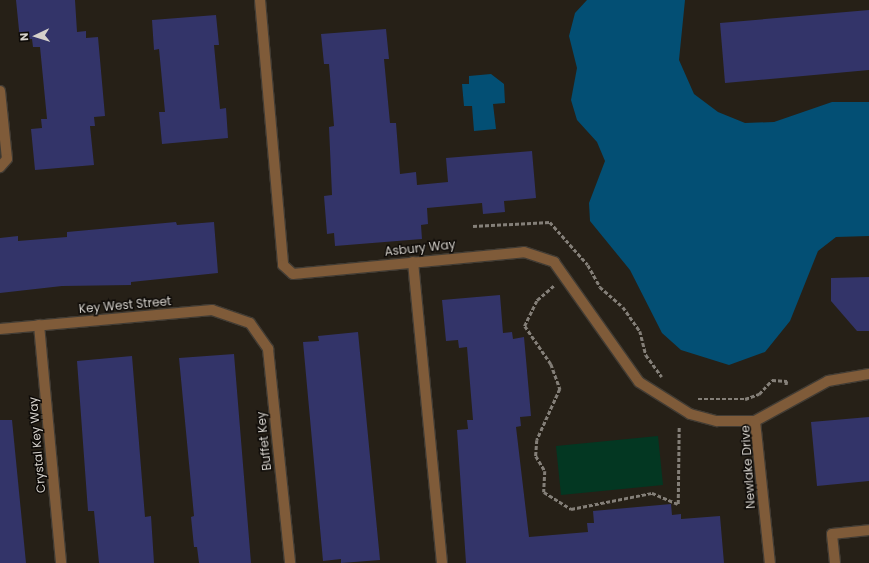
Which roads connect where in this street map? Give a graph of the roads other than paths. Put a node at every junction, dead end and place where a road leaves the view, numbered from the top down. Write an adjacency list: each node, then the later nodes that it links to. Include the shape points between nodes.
1 (260, 0): 4 (street, Asbury Way, via 283,265 293,274)
2 (0, 91): 3 (street, via 7,159)
3 (0, 167)
4 (413, 262): 9 (street, Asbury Way, via 524,252 554,262 639,382 679,408 718,421); 13 (street)
5 (250, 322): 6 (street, Key West Street, via 212,310); 12 (street, Buffet Key, via 268,349)
6 (39, 325): 7 (street, Key West Street); 11 (street, Crystal Key Way)
7 (0, 329)
8 (869, 374): 9 (street, Newlake Drive, via 828,381)
9 (755, 421): 14 (street, Newlake Drive)
10 (869, 530): 15 (street, via 832,534)
11 (61, 563)
12 (290, 563)
13 (442, 563)
14 (770, 563)
15 (835, 563)

